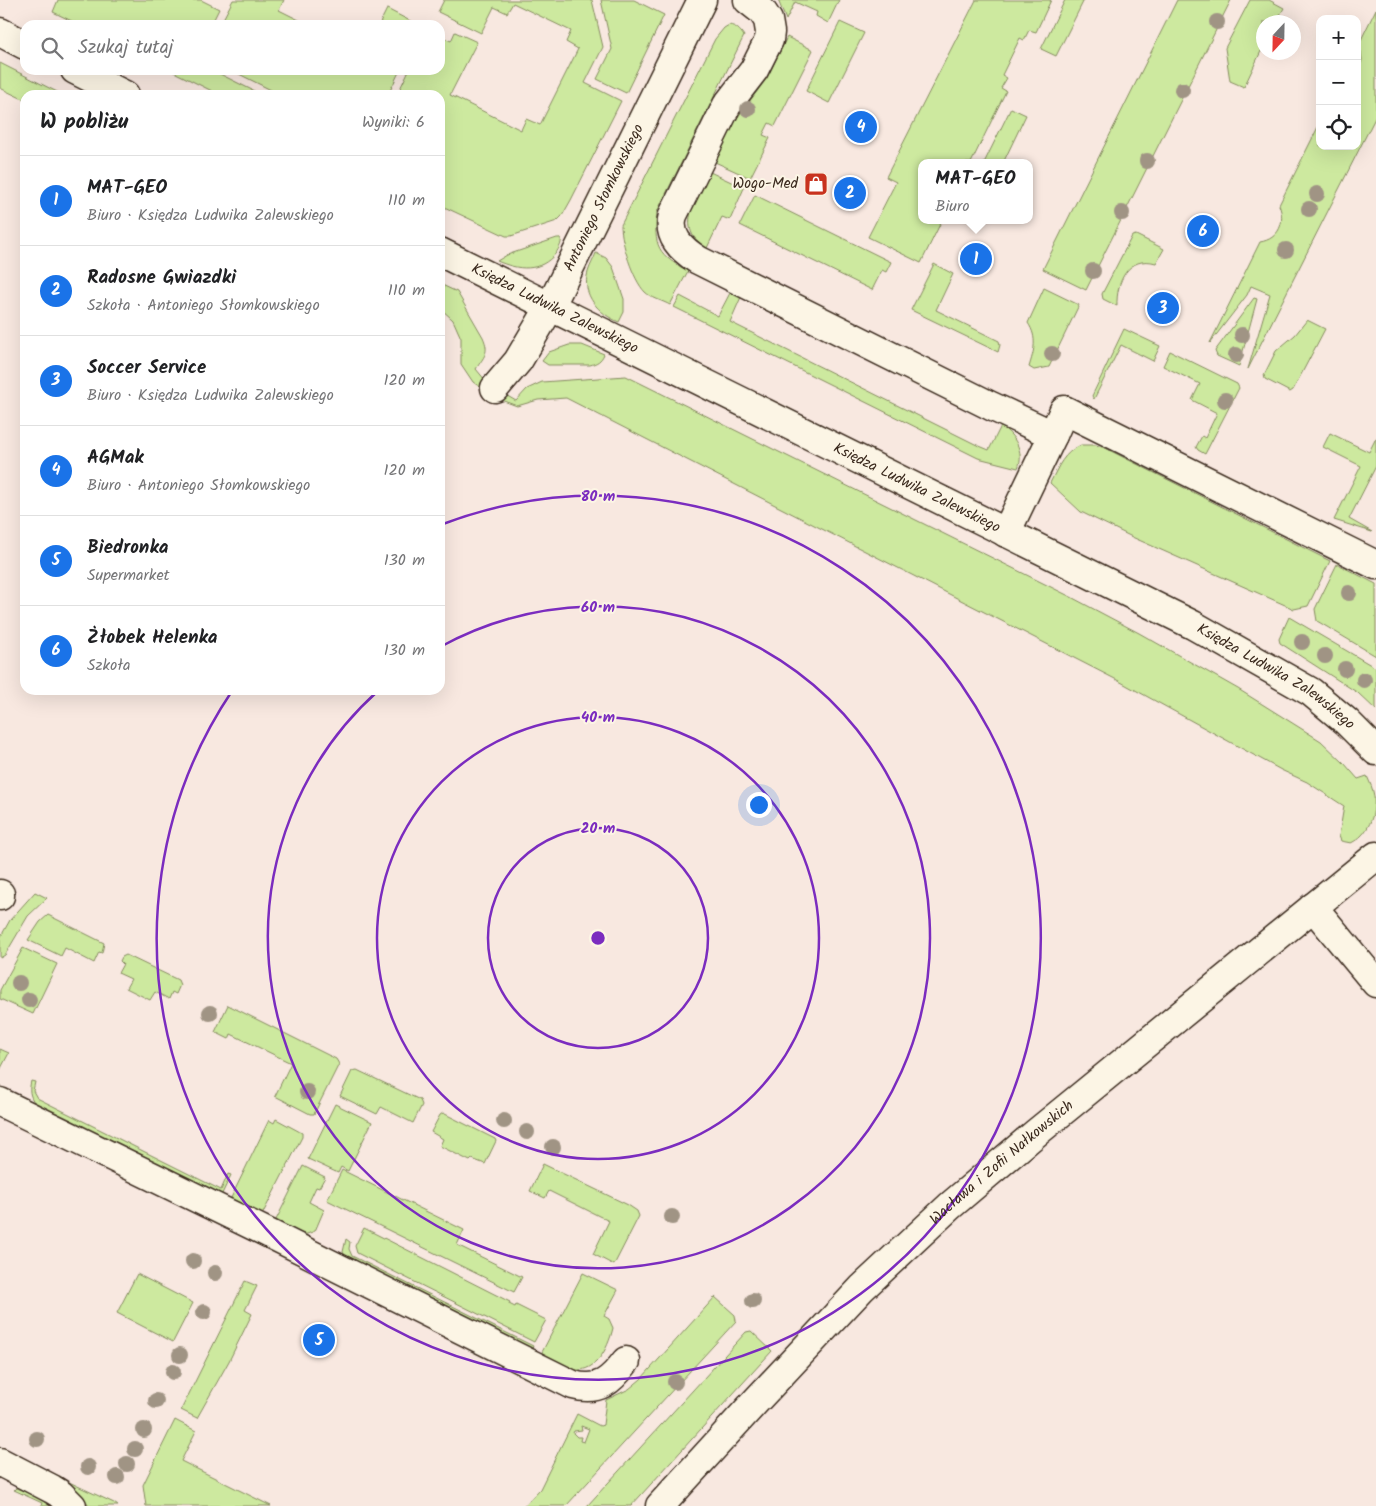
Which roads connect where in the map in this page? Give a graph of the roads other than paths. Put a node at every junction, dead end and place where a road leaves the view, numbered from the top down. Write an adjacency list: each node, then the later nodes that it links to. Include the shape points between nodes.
1 (702, 0): 8 (street, Antoniego Słomkowskiego)
2 (748, 0): 10 (street, via 768,20 769,40 754,70 727,105 673,215 671,229 678,245 698,260)
3 (0, 32): 4 (street)
4 (20, 42)
5 (86, 75): 6 (street)
6 (115, 90)
7 (445, 254): 8 (street, Księdza Ludwika Zalewskiego)
8 (550, 307): 9 (street, Antoniego Słomkowskiego, via 518,360); 11 (street, Księdza Ludwika Zalewskiego)
9 (495, 388)
10 (1053, 435): 11 (street); 12 (street, via 1064,410)
11 (1006, 533): 13 (street, Księdza Ludwika Zalewskiego, via 1193,625 1311,692)
12 (1376, 565)
13 (1376, 751)
14 (1376, 856): 15 (street, Wacława i Zofii Nałkowskich)
15 (1312, 907): 16 (street); 21 (street, Wacława i Zofii Nałkowskich, via 1036,1133 916,1236 830,1322)
16 (1376, 983)
17 (0, 1102): 18 (street, via 573,1385 594,1388 614,1376)
18 (626, 1361)
19 (0, 1462): 20 (street, via 52,1488)
20 (72, 1506)
21 (660, 1506)

